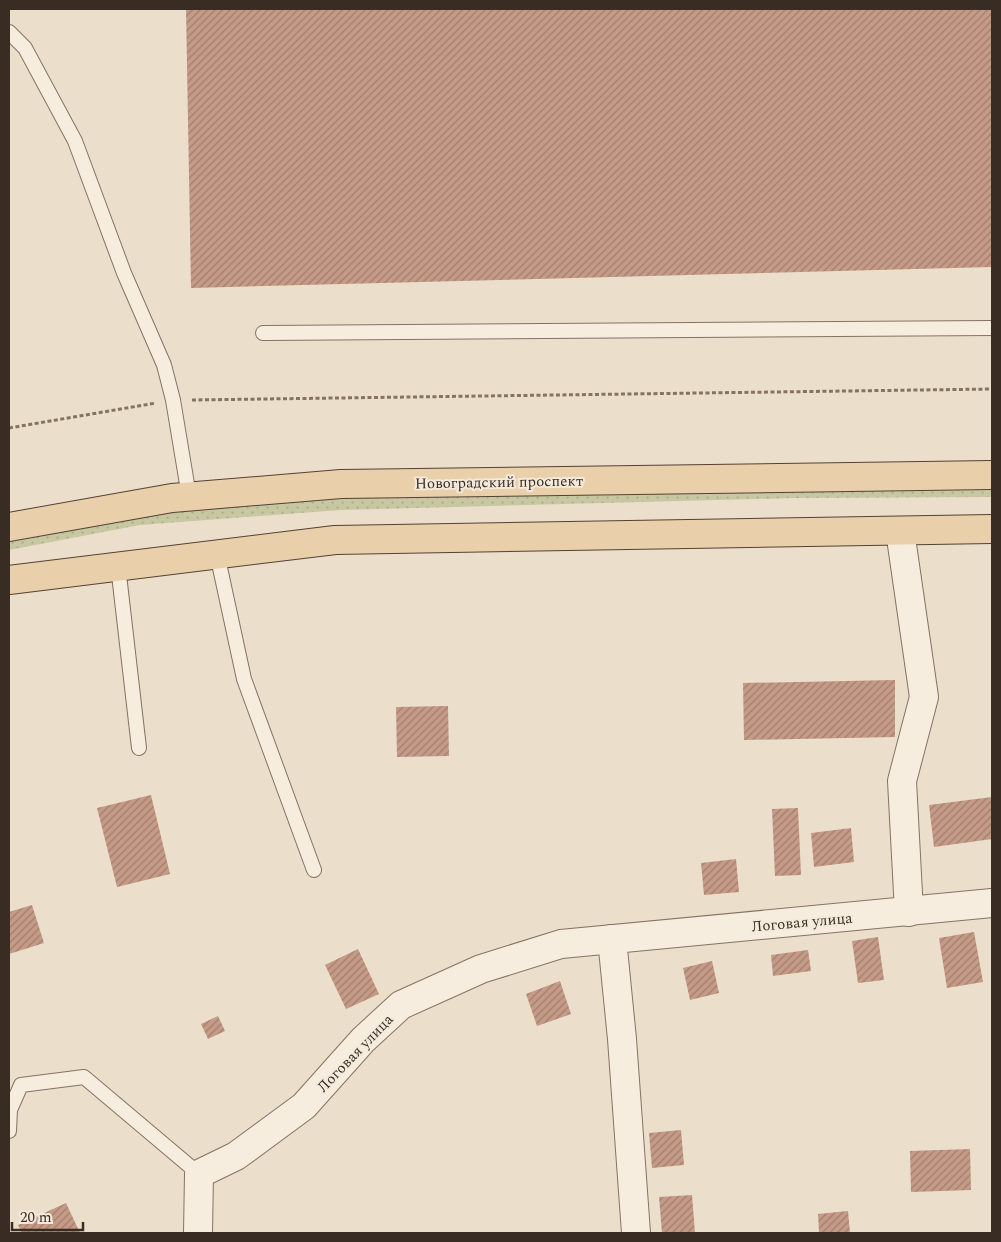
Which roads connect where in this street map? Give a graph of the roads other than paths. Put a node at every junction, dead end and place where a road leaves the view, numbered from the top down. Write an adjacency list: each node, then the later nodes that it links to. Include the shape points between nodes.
1 (9, 32): 5 (lane, via 26,48 75,141 124,272 164,365)
2 (992, 328): 3 (lane)
3 (263, 333)
4 (992, 474): 5 (main road, Новоградский проспект, via 341,484)
5 (189, 496): 6 (main road, Новоградский проспект)
6 (9, 527)
7 (992, 529): 8 (main road)
8 (900, 531): 9 (main road, via 334,540); 15 (street, via 924,697 902,781)
9 (217, 554): 10 (main road); 13 (lane, via 244,679)
10 (118, 566): 11 (main road); 12 (lane)
11 (9, 580)
12 (139, 748)
13 (314, 870)
14 (992, 903): 15 (street, Логовая улица)
15 (908, 912): 16 (street, Логовая улица)
16 (612, 939): 18 (street, Логовая улица, via 561,944 490,966 401,1005 363,1040 304,1106 236,1156); 20 (street)
17 (9, 1131): 18 (lane, via 10,1110 21,1084 84,1077)
18 (198, 1174): 19 (street)
19 (198, 1233)
20 (636, 1233)

